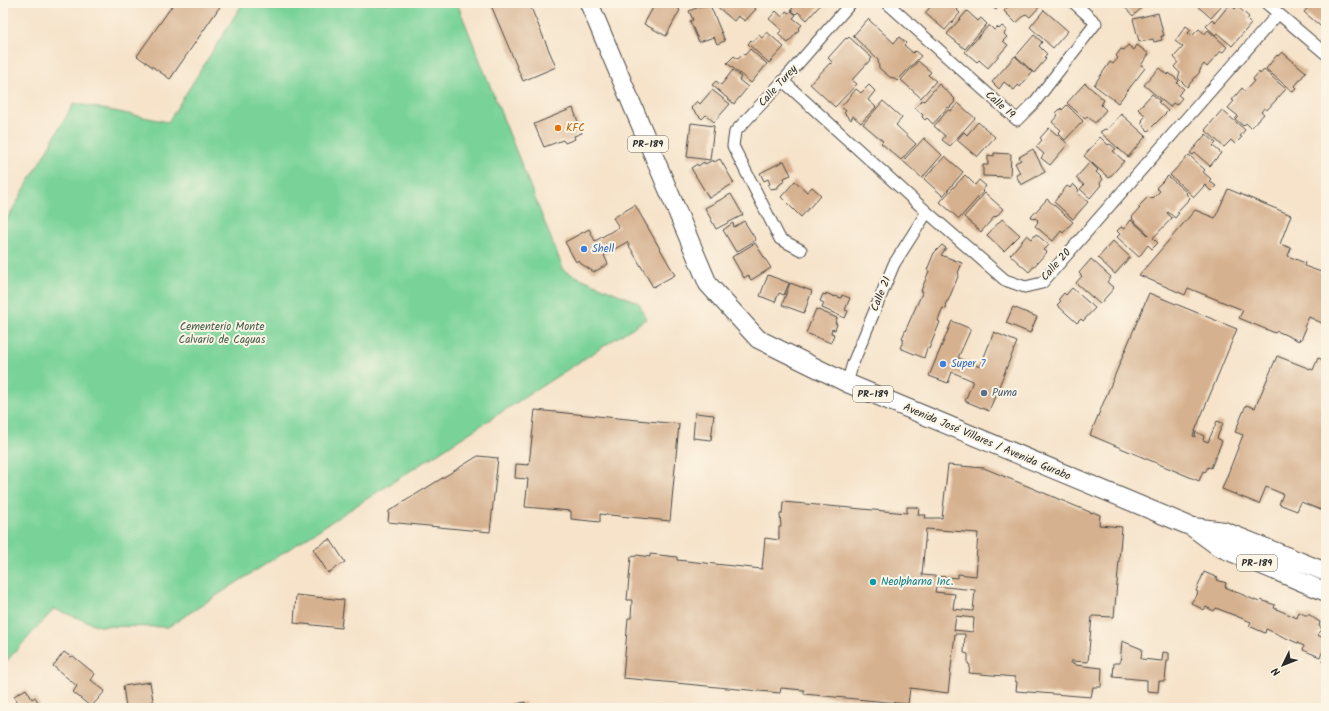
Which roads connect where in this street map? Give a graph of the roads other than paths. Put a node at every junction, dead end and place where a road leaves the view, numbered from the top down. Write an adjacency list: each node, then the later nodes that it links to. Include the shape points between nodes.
1 (589, 3): 11 (main road, Avenida José Villares / Avenida Gurabo / PR-189, via 708,284 758,339)
2 (851, 3): 8 (street, Calle Turey)
3 (886, 3): 4 (street, Calle 19, via 1017,120 1034,103 1096,23)
4 (1074, 3)
5 (1266, 3): 6 (street)
6 (1278, 14): 7 (street); 9 (street, Calle 20, via 1042,283 1025,287 1005,280)
7 (1326, 54)
8 (783, 81): 9 (street, Calle 20); 10 (street, Calle Turey, via 735,132 733,146 780,239)
9 (927, 212): 11 (street, Calle 21, via 894,264)
10 (801, 250)
11 (847, 383): 12 (main road, Avenida José Villares / Avenida Gurabo / PR-189)
12 (1192, 527): 13 (main road, Avenida José Villares / Avenida Gurabo / PR-189, via 1224,531); 14 (main road, Avenida José Villares / Avenida Gurabo / PR-189, via 1219,547)
13 (1326, 572)
14 (1326, 592)

